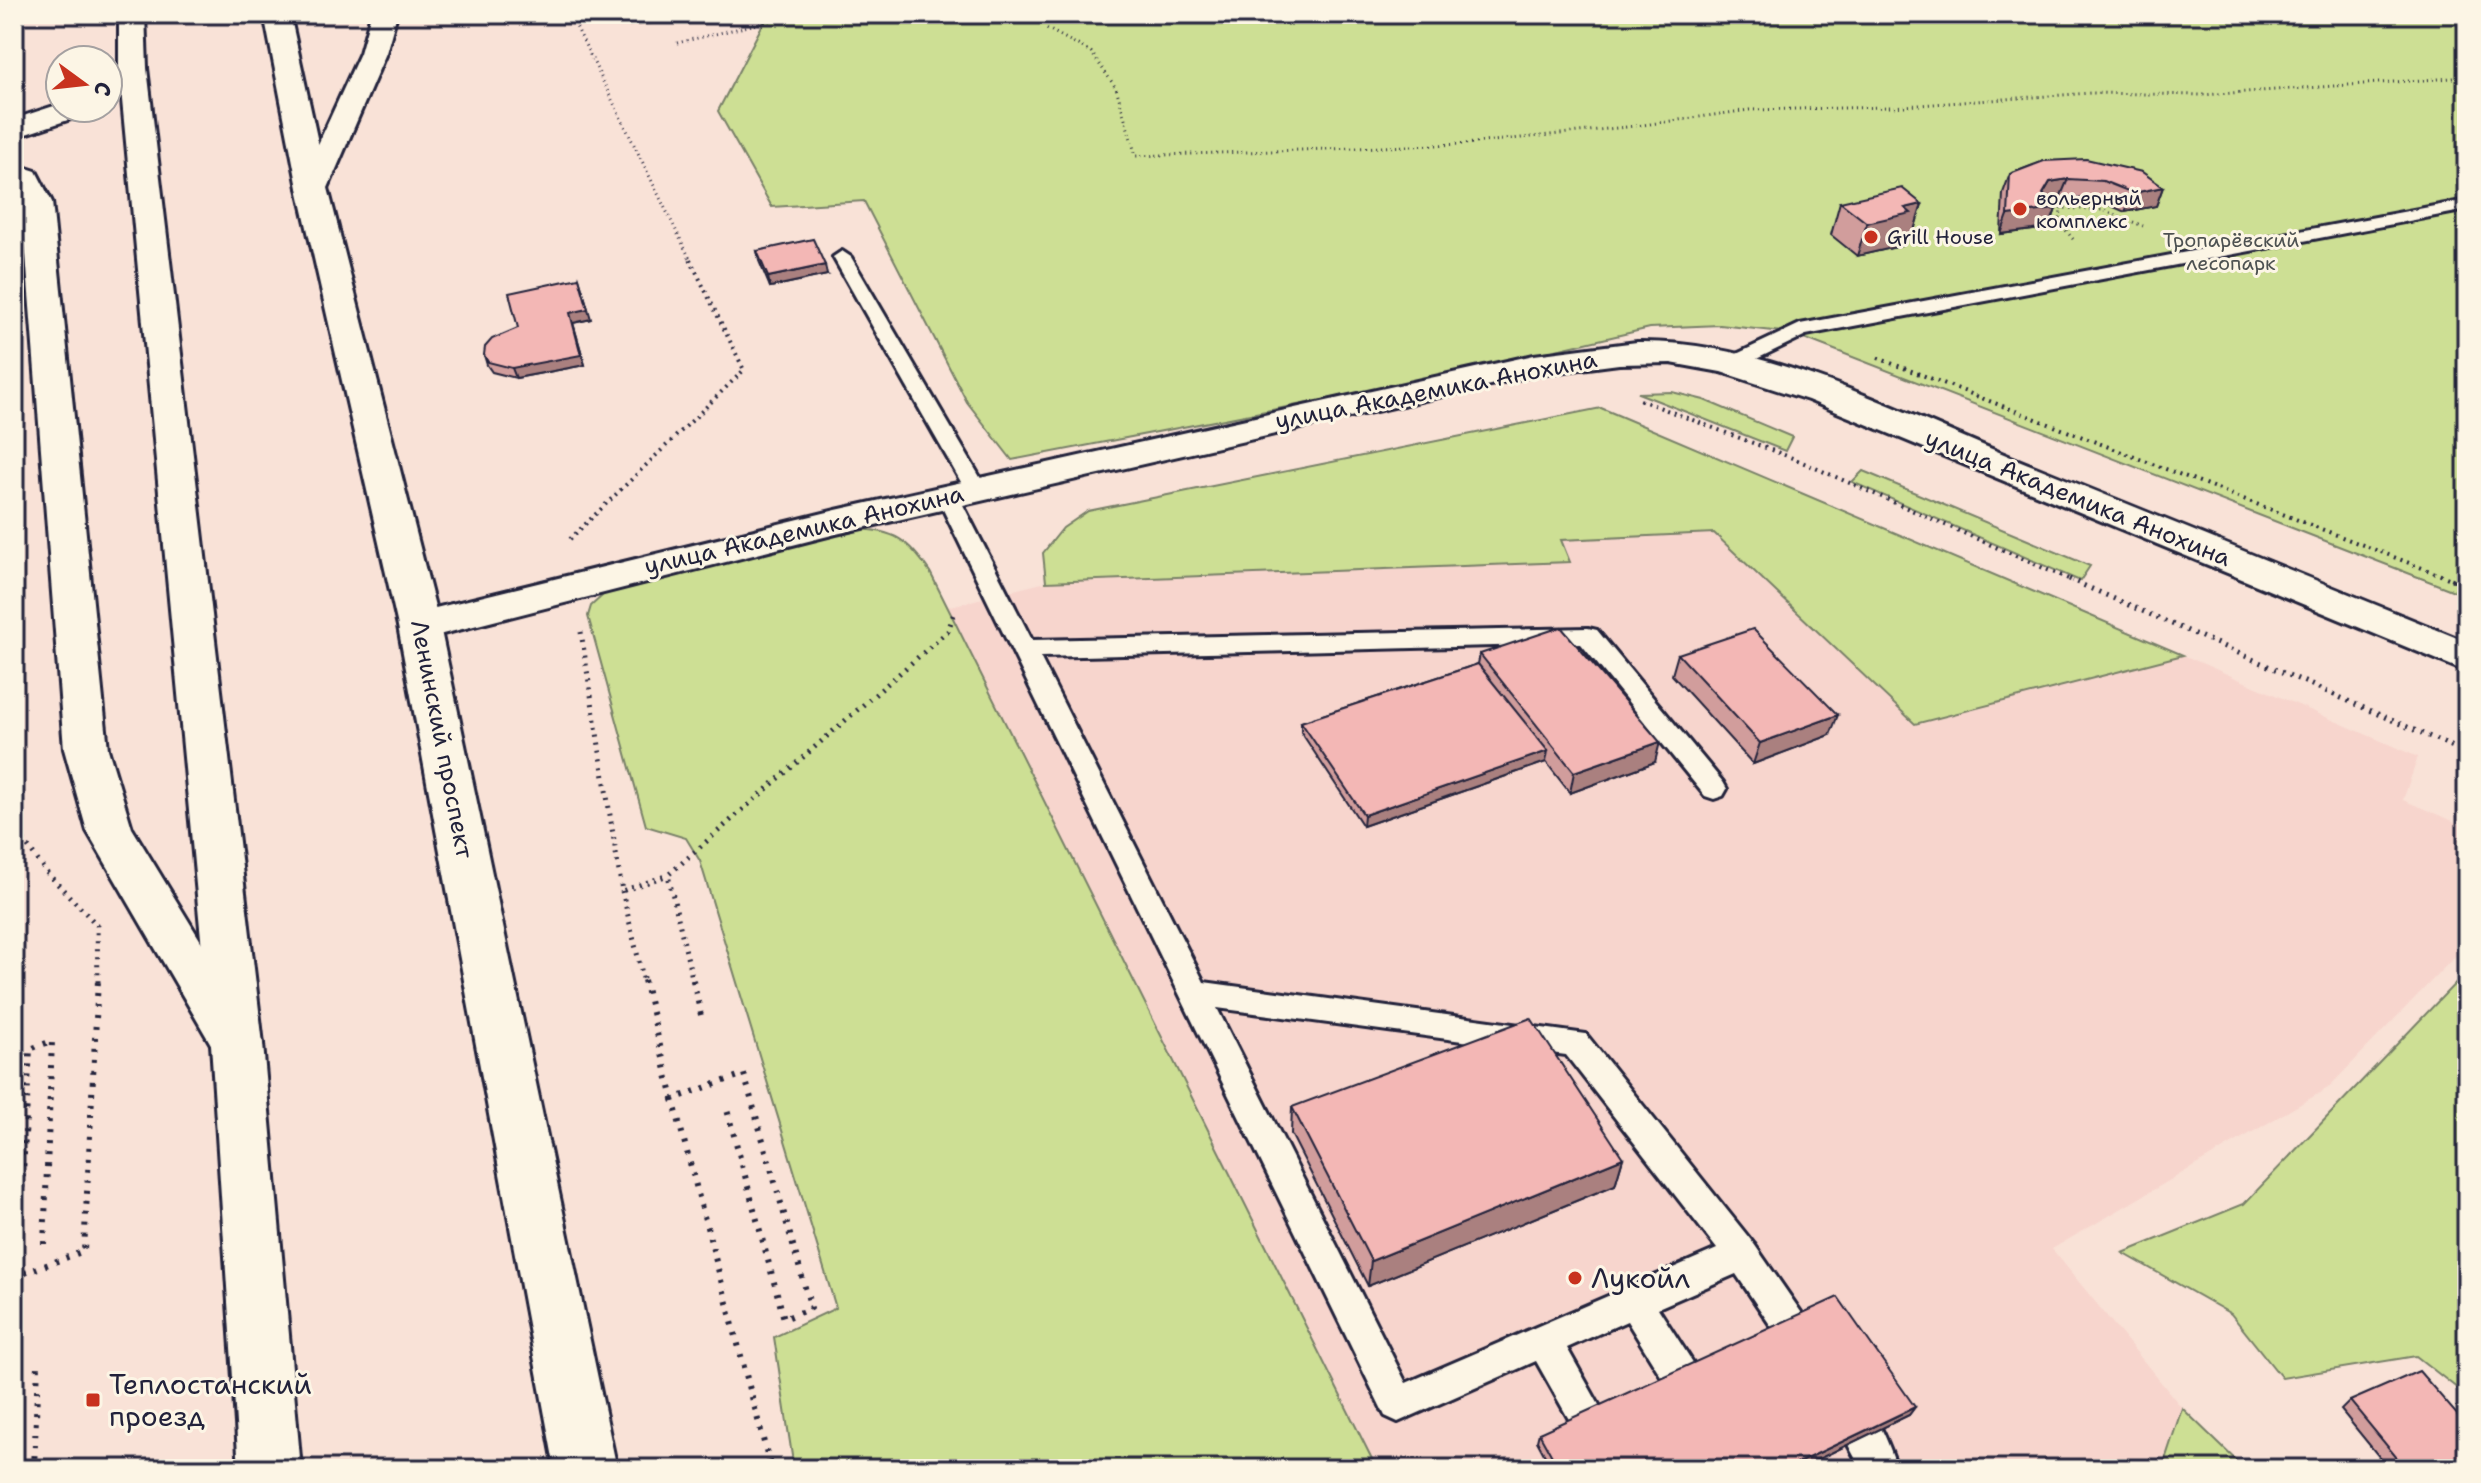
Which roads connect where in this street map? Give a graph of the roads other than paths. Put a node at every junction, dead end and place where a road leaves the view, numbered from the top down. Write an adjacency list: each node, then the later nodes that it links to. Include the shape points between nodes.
1 (132, 14): 4 (main road)
2 (277, 14): 9 (main road, Ленинский проспект)
3 (384, 14): 9 (main road, via 373,53)
4 (124, 62)
5 (124, 105): 19 (main road)
6 (44, 119): 7 (main road)
7 (14, 129)
8 (14, 173): 19 (main road, via 25,177 37,202 86,749 110,831)
9 (313, 188): 14 (main road, Ленинский проспект)
10 (2467, 205): 12 (lane, via 1800,330)
11 (842, 257): 13 (lane)
12 (1733, 363): 13 (main road, улица Академика Анохина, via 1644,353 1534,365); 16 (main road, улица Академика Анохина, via 1821,392)
13 (961, 492): 14 (main road, улица Академика Анохина); 15 (lane, via 975,553)
14 (419, 626): 25 (main road, Ленинский проспект)
15 (1023, 649): 17 (lane, via 1588,636); 18 (lane)
16 (2467, 658)
17 (1714, 789)
18 (1193, 993): 20 (lane, via 1575,1043); 22 (lane, via 1398,1404)
19 (237, 1044): 24 (main road)
20 (1742, 1255): 21 (lane); 27 (lane, via 1866,1437)
21 (1634, 1301): 22 (lane); 23 (lane)
22 (1544, 1341): 26 (lane)
23 (1714, 1429)
24 (270, 1469)
25 (586, 1469)
26 (1617, 1469)
27 (1880, 1469)

